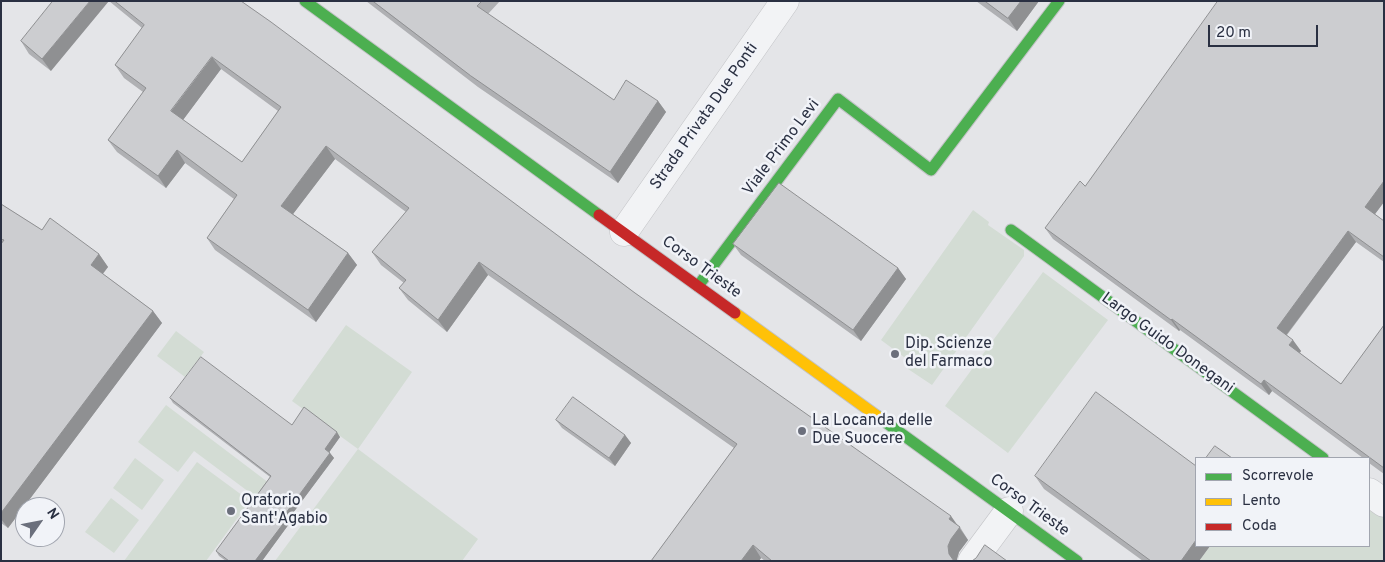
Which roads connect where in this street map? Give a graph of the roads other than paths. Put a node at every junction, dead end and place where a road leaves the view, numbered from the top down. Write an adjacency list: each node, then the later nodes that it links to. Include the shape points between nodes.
1 (305, 1): 5 (main road, Corso Trieste)
2 (785, 1): 5 (street, Strada Privata Due Ponti)
3 (1059, 1): 6 (main road, Viale Primo Levi, via 931,170 838,99)
4 (1011, 230): 7 (main road, Largo Guido Donegani)
5 (624, 232): 6 (main road, Corso Trieste)
6 (698, 286): 10 (main road, Corso Trieste)
7 (1322, 457)
8 (1370, 493): 9 (street)
9 (1384, 503)
10 (1009, 511): 11 (street); 12 (main road, Corso Trieste)
11 (972, 561)
12 (1078, 561)

